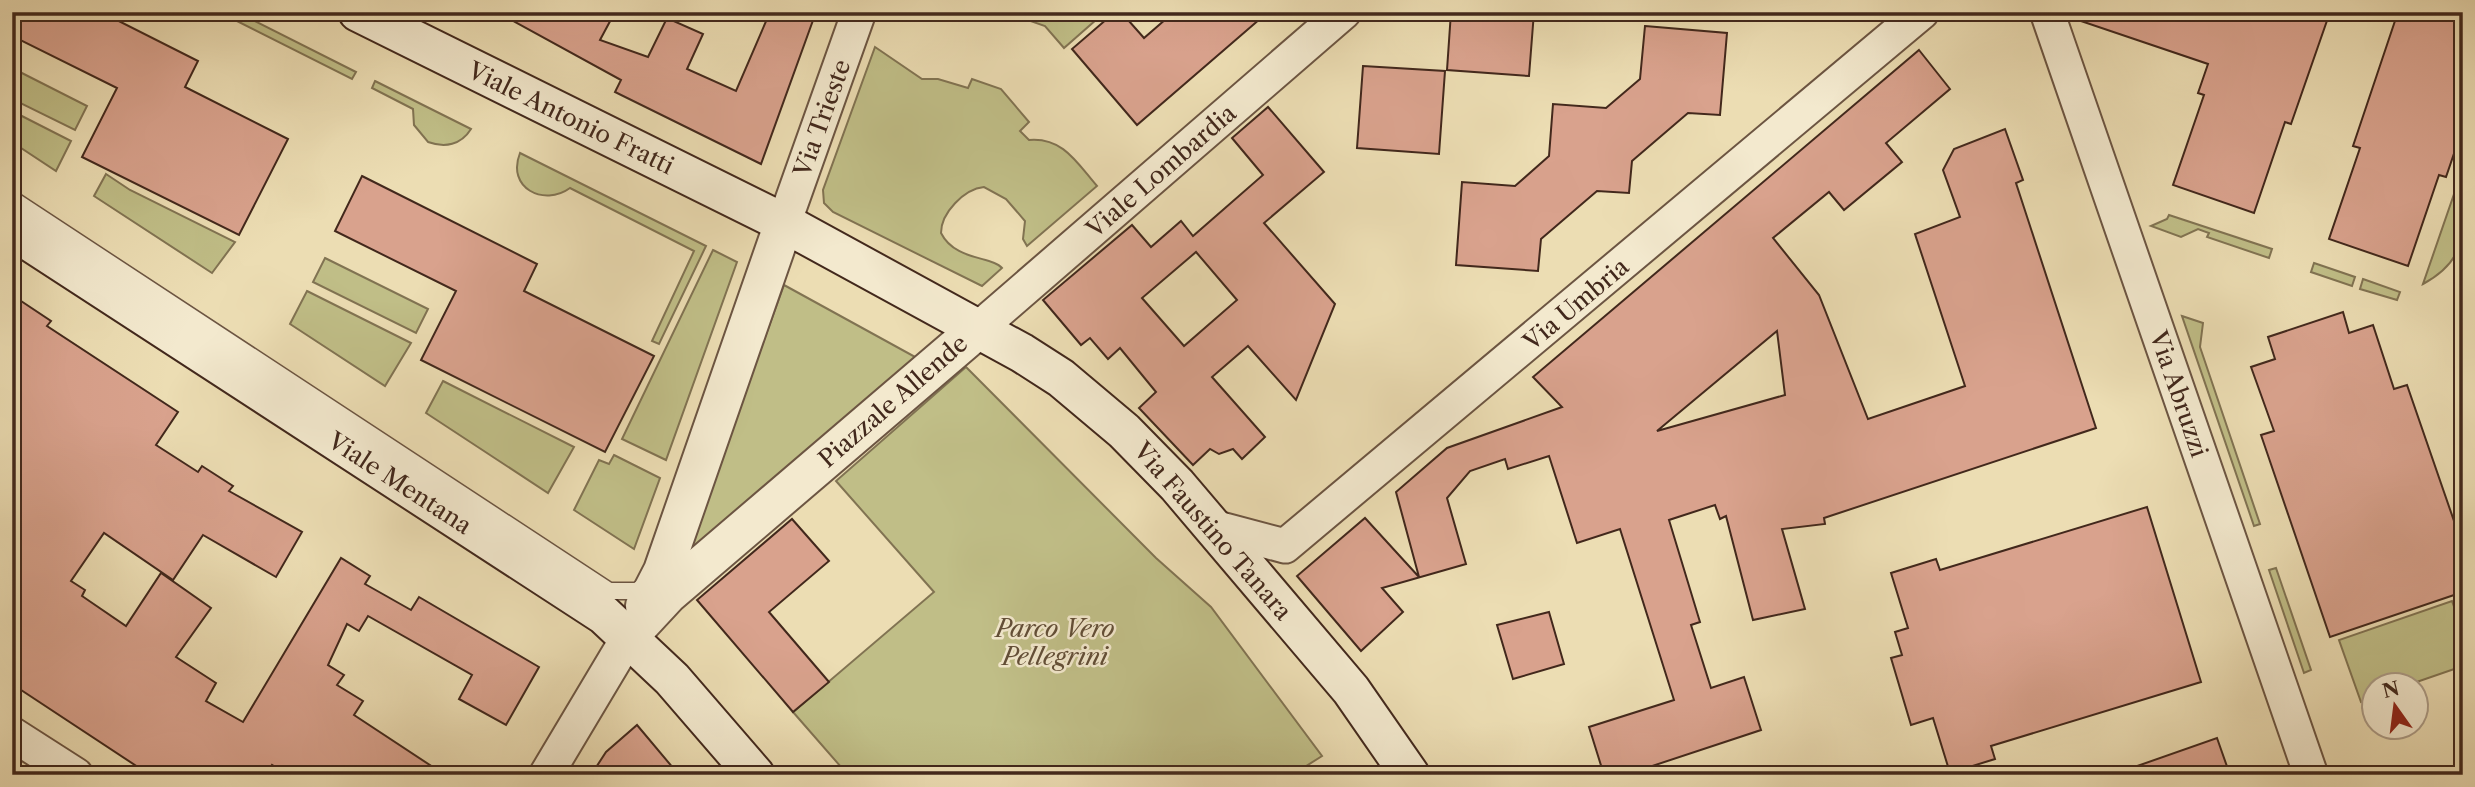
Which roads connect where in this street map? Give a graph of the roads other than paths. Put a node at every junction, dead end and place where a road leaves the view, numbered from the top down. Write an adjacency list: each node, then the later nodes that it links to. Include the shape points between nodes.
1 (358, 12): 7 (main road, Viale Antonio Fratti)
2 (859, 12): 7 (street, Via Trieste)
3 (1344, 12): 9 (street, Viale Lombardia)
4 (1922, 12): 10 (street, Via Umbria, via 1285,545)
5 (2046, 12): 18 (street, Via Abruzzi)
6 (12, 199): 11 (lane, Viale Mentana, via 610,590 637,591)
7 (784, 223): 9 (main road, Piazzale Allende); 11 (main road)
8 (12, 230): 12 (main road, Viale Mentana, via 604,615)
9 (978, 329): 10 (main road, Via Faustino Tanara, via 1022,353 1093,404 1151,457); 12 (main road, Piazzale Allende, via 668,594)
10 (1213, 527): 17 (main road, Via Faustino Tanara, via 1351,690)
11 (663, 571): 12 (main road)
12 (629, 636): 15 (street); 16 (main road, Viale Mentana)
13 (12, 734): 14 (street)
14 (76, 775)
15 (546, 775)
16 (755, 775)
17 (1410, 775)
18 (2311, 775)

